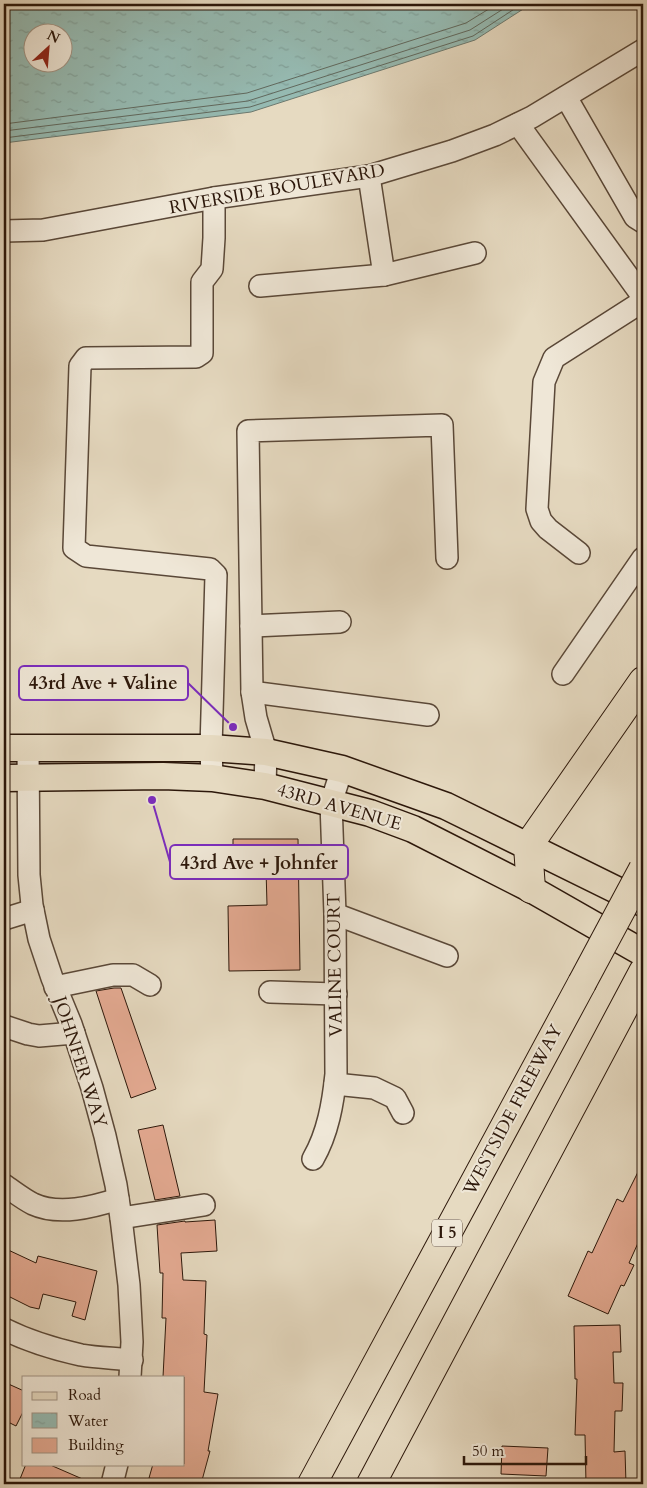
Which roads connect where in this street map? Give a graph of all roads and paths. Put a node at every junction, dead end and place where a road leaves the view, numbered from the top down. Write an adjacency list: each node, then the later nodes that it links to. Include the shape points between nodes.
1 (643, 50): 2 (street, RIVERSIDE BOULEVARD)
2 (566, 96): 3 (street, RIVERSIDE BOULEVARD); 6 (street, via 635,217)
3 (518, 124): 4 (street, RIVERSIDE BOULEVARD, via 452,151); 11 (street)
4 (369, 176): 5 (street, RIVERSIDE BOULEVARD); 9 (street)
5 (214, 198): 7 (street, RIVERSIDE BOULEVARD, via 43,230); 22 (street, via 212,269 202,282 202,353 196,357 86,358 80,366 74,548 86,556 210,569 216,575)
6 (643, 222)
7 (4, 231)
8 (475, 253): 9 (street)
9 (384, 275): 10 (street)
10 (260, 286)
11 (643, 299): 12 (street, via 554,358 544,382 538,509 541,521 548,529)
12 (580, 553)
13 (446, 558): 16 (street, via 442,425 248,431)
14 (643, 558): 17 (street)
15 (340, 622): 16 (street)
16 (251, 626): 19 (street)
17 (563, 674)
18 (643, 681): 29 (highway)
19 (252, 692): 20 (street); 23 (street)
20 (428, 715)
21 (16, 748): 22 (main road, 43RD AVENUE); 25 (street, JOHNFER WAY)
22 (211, 748): 23 (main road, 43RD AVENUE); 26 (street)
23 (266, 752): 24 (main road, 43RD AVENUE); 27 (street)
24 (342, 769): 28 (street, VALINE COURT); 29 (main road, 43RD AVENUE, via 446,806)
25 (16, 778): 26 (main road, 43RD AVENUE); 33 (street, JOHNFER WAY)
26 (212, 778): 27 (main road, 43RD AVENUE)
27 (265, 786): 28 (main road, 43RD AVENUE)
28 (331, 803): 31 (main road, 43RD AVENUE, via 412,829); 34 (street, VALINE COURT)
29 (528, 846): 31 (highway); 32 (main road, 43RD AVENUE)
30 (643, 869): 55 (highway, WESTSIDE FREEWAY / I 5, bridge)
31 (531, 889): 36 (main road, 43RD AVENUE)
32 (643, 902)
33 (33, 910): 35 (street); 40 (street, JOHNFER WAY)
34 (335, 914): 37 (street); 42 (street, VALINE COURT)
35 (4, 919)
36 (643, 952)
37 (447, 956)
38 (643, 972): 56 (highway)
39 (150, 986): 40 (street, via 133,975 113,975)
40 (55, 987): 44 (street, JOHNFER WAY)
41 (270, 992): 42 (street)
42 (336, 994): 45 (street, VALINE COURT)
43 (4, 1026): 44 (street, via 38,1036)
44 (74, 1033): 50 (street, JOHNFER WAY, via 105,1136)
45 (335, 1084): 46 (street, via 374,1088 395,1098); 47 (street, VALINE COURT, via 327,1126)
46 (402, 1113)
47 (313, 1159)
48 (4, 1185): 50 (street, via 33,1204 50,1210)
49 (204, 1205): 50 (street)
50 (120, 1209): 52 (street, JOHNFER WAY, via 129,1285)
51 (4, 1329): 52 (street, via 50,1347)
52 (131, 1368)
53 (116, 1466): 54 (street)
54 (112, 1484)
55 (312, 1484)
56 (371, 1484)

